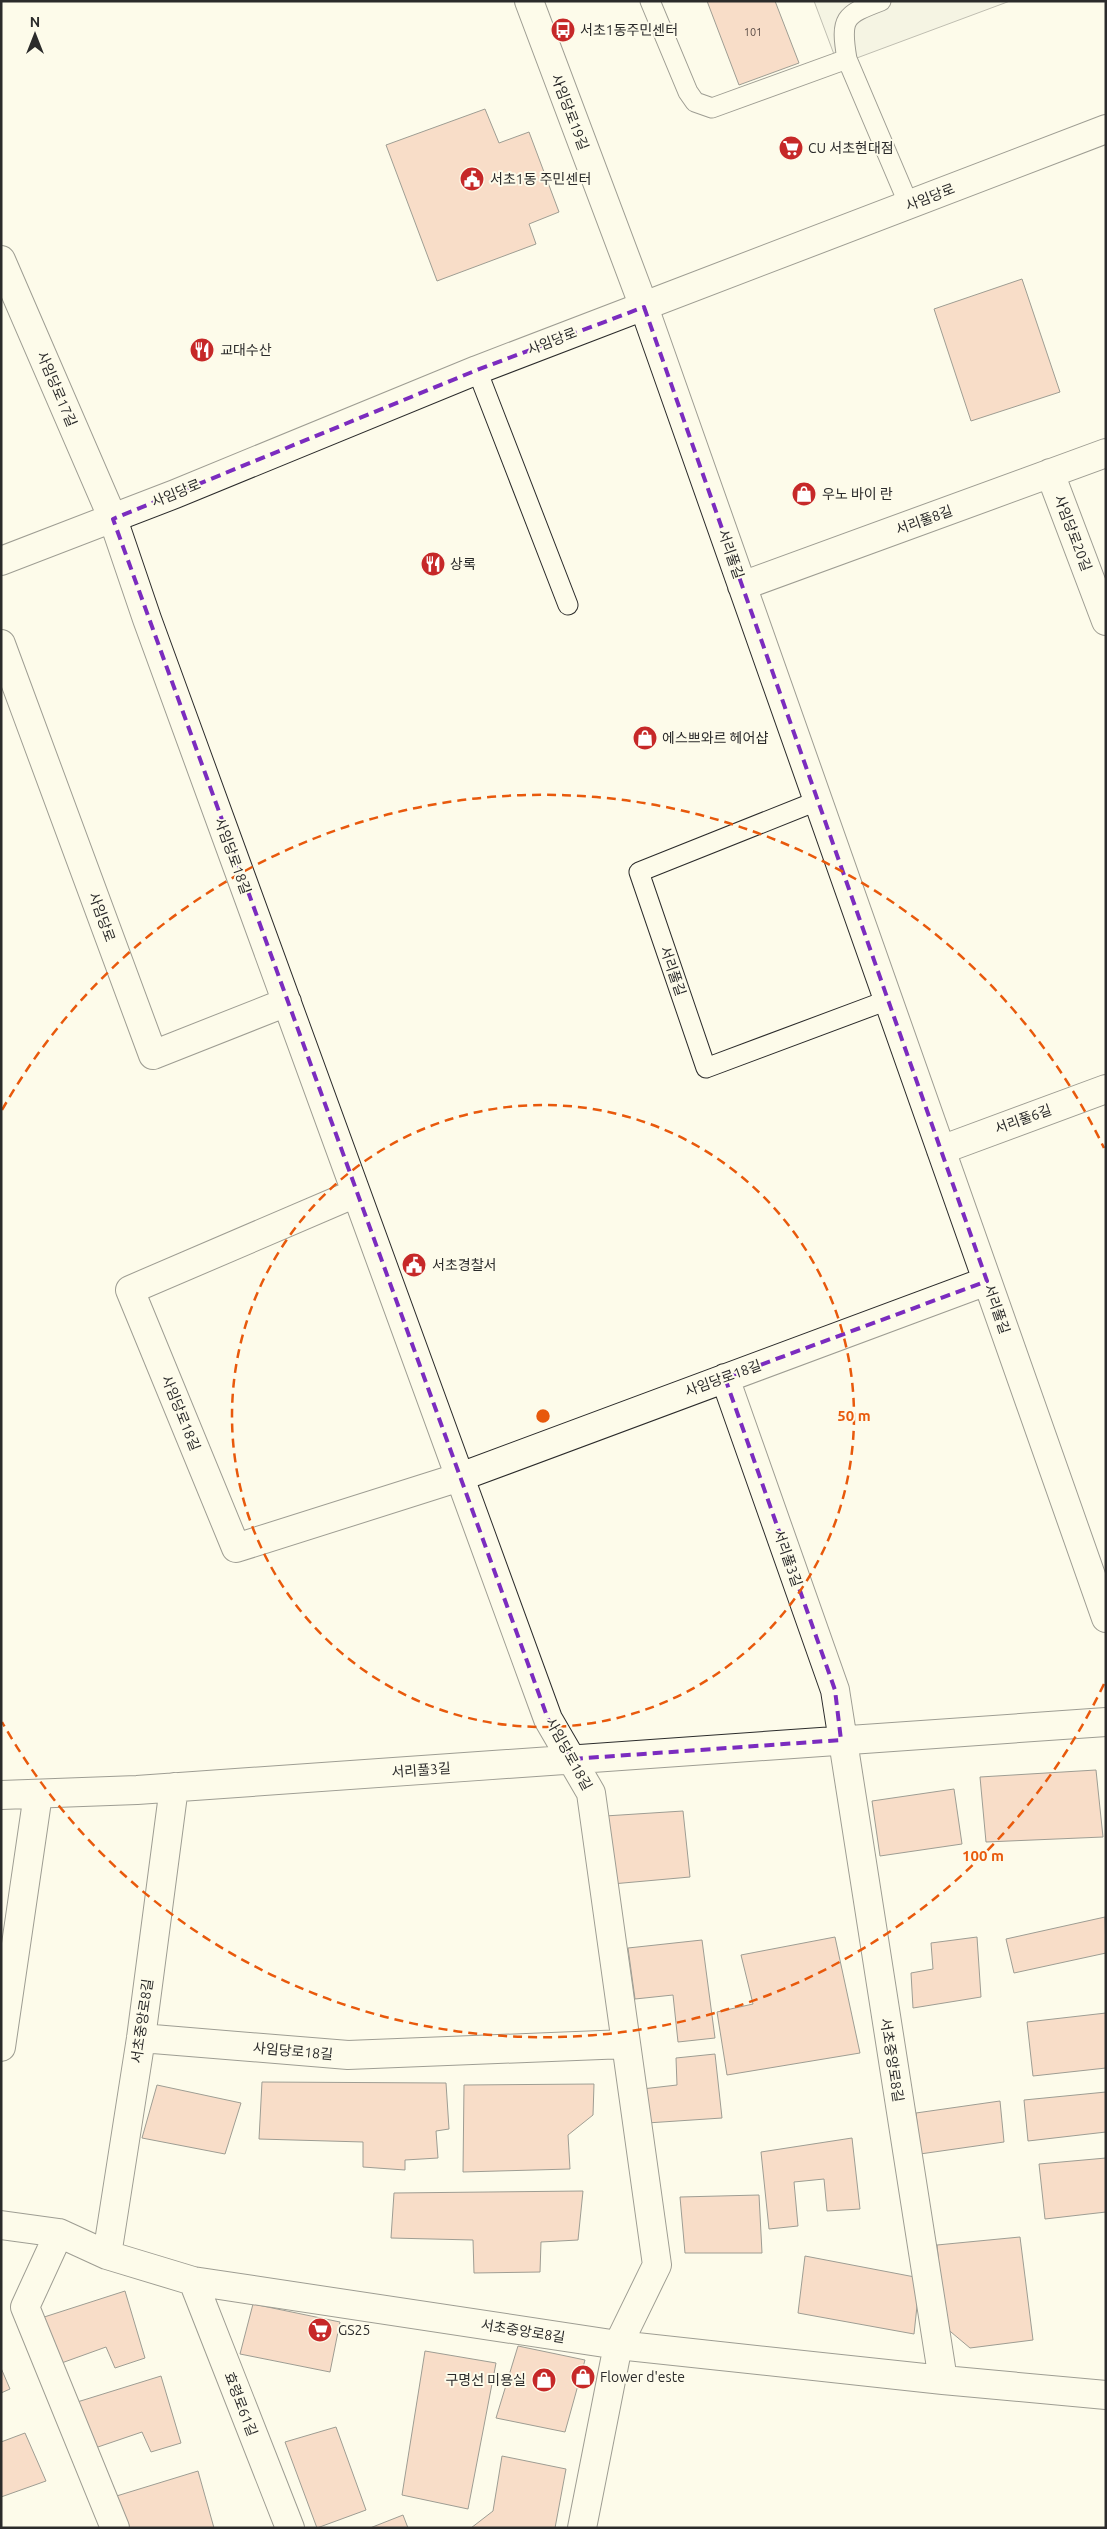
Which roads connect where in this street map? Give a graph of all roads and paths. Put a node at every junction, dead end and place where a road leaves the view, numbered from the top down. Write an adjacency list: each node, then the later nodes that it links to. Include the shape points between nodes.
1 (528, 1): 8 (street, 사임당로19길)
2 (650, 1): 4 (lane, via 688,92 695,102 712,108)
3 (881, 1): 4 (lane, via 854,11 844,26)
4 (847, 58): 6 (lane)
5 (1106, 130): 6 (street, 사임당로)
6 (909, 206): 8 (street, 사임당로)
7 (1, 260): 12 (street, 사임당로17길)
8 (644, 307): 9 (street, 사임당로); 14 (street, 서리풀길)
9 (477, 370): 12 (street, 사임당로); 15 (lane)
10 (1106, 453): 11 (street, 서리풀8길)
11 (1050, 473): 14 (street, 서리풀8길); 16 (street, 사임당로20길)
12 (113, 519): 13 (street, 사임당로); 20 (street, 사임당로18길)
13 (1, 561)
14 (742, 586): 18 (street, 서리풀길)
15 (568, 605)
16 (1106, 621)
17 (1, 644): 20 (street, 사임당로, via 153,1055)
18 (818, 801): 19 (street, 서리풀길); 19 (lane, 서리풀길, via 639,872 706,1068)
19 (888, 1000): 22 (street, 서리풀길)
20 (287, 1002): 23 (street, 사임당로18길)
21 (1106, 1089): 22 (street, 서리풀6길)
22 (941, 1150): 24 (street, 서리풀길)
23 (356, 1193): 26 (street, 사임당로18길); 26 (street, 사임당로18길, via 130,1290 236,1548)
24 (987, 1280): 25 (street, 사임당로18길); 27 (street, 서리풀길)
25 (724, 1378): 26 (street, 사임당로18길); 29 (street, 서리풀3길, via 835,1690)
26 (460, 1476): 30 (street, 사임당로18길, via 548,1719)
27 (1106, 1618)
28 (1106, 1722): 29 (street, 서리풀3길)
29 (841, 1740): 30 (street, 서리풀3길); 42 (street, 서초중앙로8길)
30 (572, 1759): 31 (street, 서리풀3길); 35 (street, 사임당로18길, via 591,1792)
31 (174, 1787): 32 (street, 서리풀3길); 34 (street, 서초중앙로8길)
32 (38, 1794): 33 (street, 서리풀3길); 36 (street)
33 (1, 1796)
34 (141, 2038): 35 (street, 사임당로18길, via 348,2056); 39 (street, 서초중앙로8길)
35 (626, 2044): 41 (street, 사임당로18길, via 657,2264)
36 (1, 2047)
37 (1, 2225): 38 (street, 서초중앙로8길)
38 (59, 2233): 39 (street, 서초중앙로8길); 44 (street, via 25,2307)
39 (106, 2255): 40 (street, 서초중앙로8길)
40 (193, 2281): 41 (street, 서초중앙로8길); 45 (street, 효령로61길)
41 (618, 2345): 42 (street, 서초중앙로8길); 46 (street)
42 (943, 2380): 43 (street, 서초중앙로8길)
43 (1106, 2395)
44 (115, 2528)
45 (290, 2528)
46 (582, 2528)

